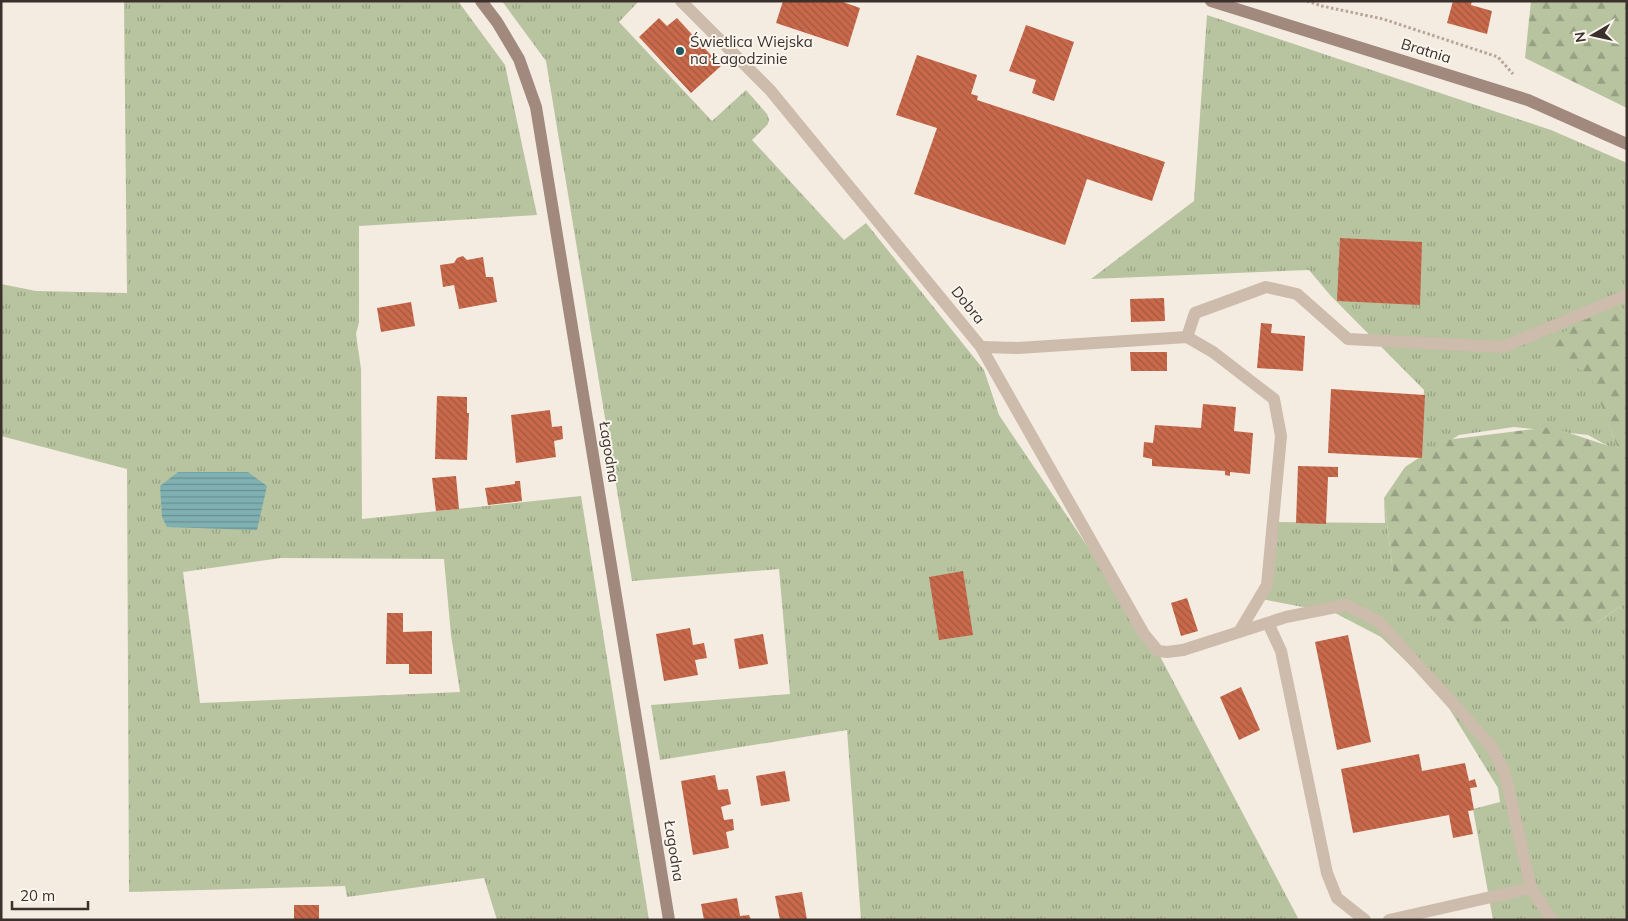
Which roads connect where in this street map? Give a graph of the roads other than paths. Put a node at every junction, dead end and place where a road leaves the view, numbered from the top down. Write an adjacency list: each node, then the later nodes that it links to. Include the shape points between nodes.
1 (482, 1): 11 (street, Łagodna, via 519,59 536,107)
2 (680, 1): 7 (street, Dobra, via 770,90)
3 (1211, 1): 4 (street, Bratnia, via 1528,100)
4 (1627, 144)
5 (1627, 296): 6 (street, via 1503,347 1348,339 1297,294 1266,287 1195,313)
6 (1187, 337): 7 (street, via 1018,348); 9 (street, via 1213,352 1274,399 1281,436 1267,585)
7 (981, 347): 9 (street, Dobra, via 1144,634 1158,651 1183,650)
8 (1268, 622): 9 (street); 10 (street, via 1346,605 1378,621 1492,747 1505,774); 12 (street, via 1281,651 1327,874 1337,898)
9 (1239, 632)
10 (1532, 888): 13 (street); 14 (street)
11 (669, 920)
12 (1365, 920)
13 (1389, 920)
14 (1552, 920)

